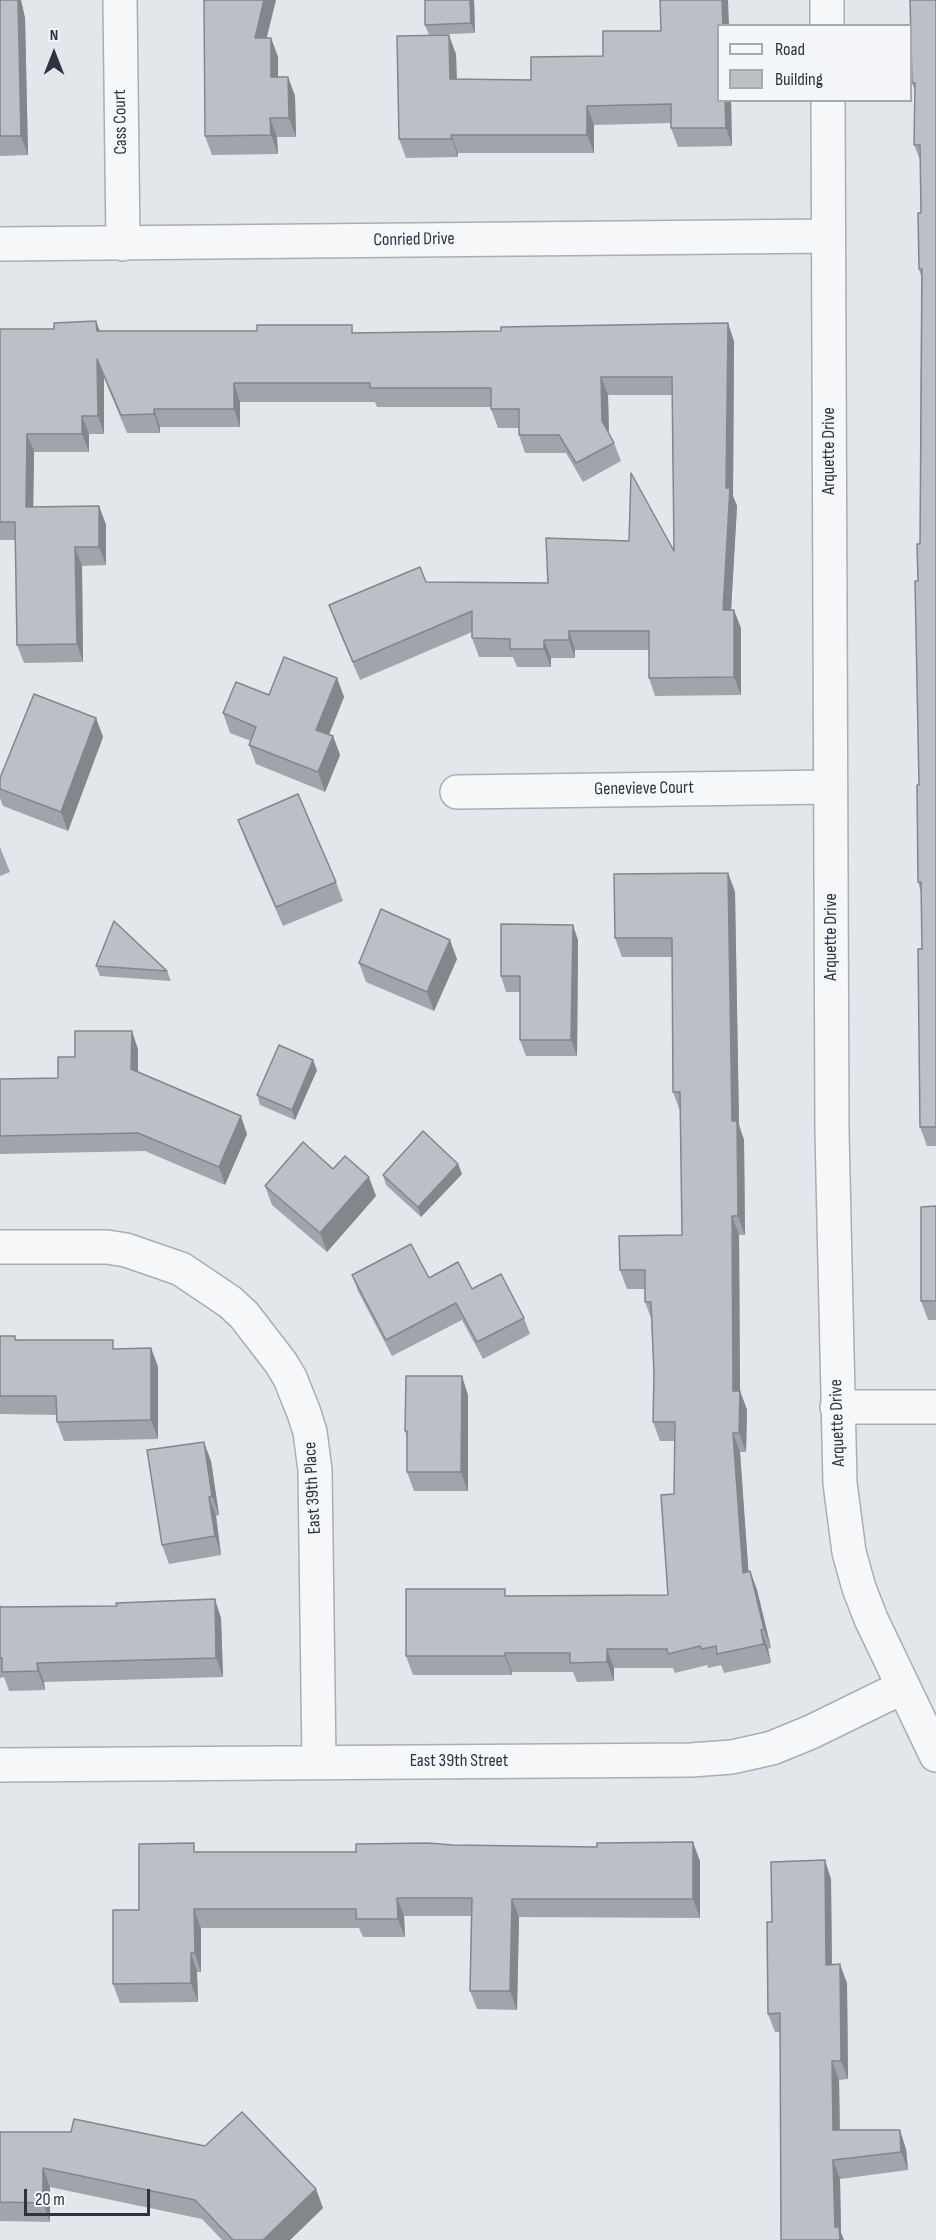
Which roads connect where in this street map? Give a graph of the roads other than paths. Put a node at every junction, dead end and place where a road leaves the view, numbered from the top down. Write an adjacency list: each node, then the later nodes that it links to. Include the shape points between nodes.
1 (120, 0): 7 (street, Cass Court)
2 (827, 0): 3 (street)
3 (828, 24)
4 (828, 102): 5 (street, Arquette Drive)
5 (828, 236): 7 (street, Conried Drive); 8 (street, Arquette Drive)
6 (0, 244): 7 (street, Conried Drive)
7 (123, 244)
8 (830, 787): 9 (street, Genevieve Court); 11 (street, Arquette Drive)
9 (457, 792)
10 (0, 1247): 15 (street, East 39th Place, via 107,1247 181,1269 244,1315 290,1378 310,1432 315,1470)
11 (837, 1407): 12 (street); 13 (street, Arquette Drive, via 841,1498 849,1552 859,1588)
12 (936, 1407)
13 (903, 1687): 14 (street, Arquette Drive); 15 (street, East 39th Street, via 772,1748 732,1757)
14 (936, 1755)
15 (319, 1762): 16 (street, East 39th Street)
16 (0, 1765)

